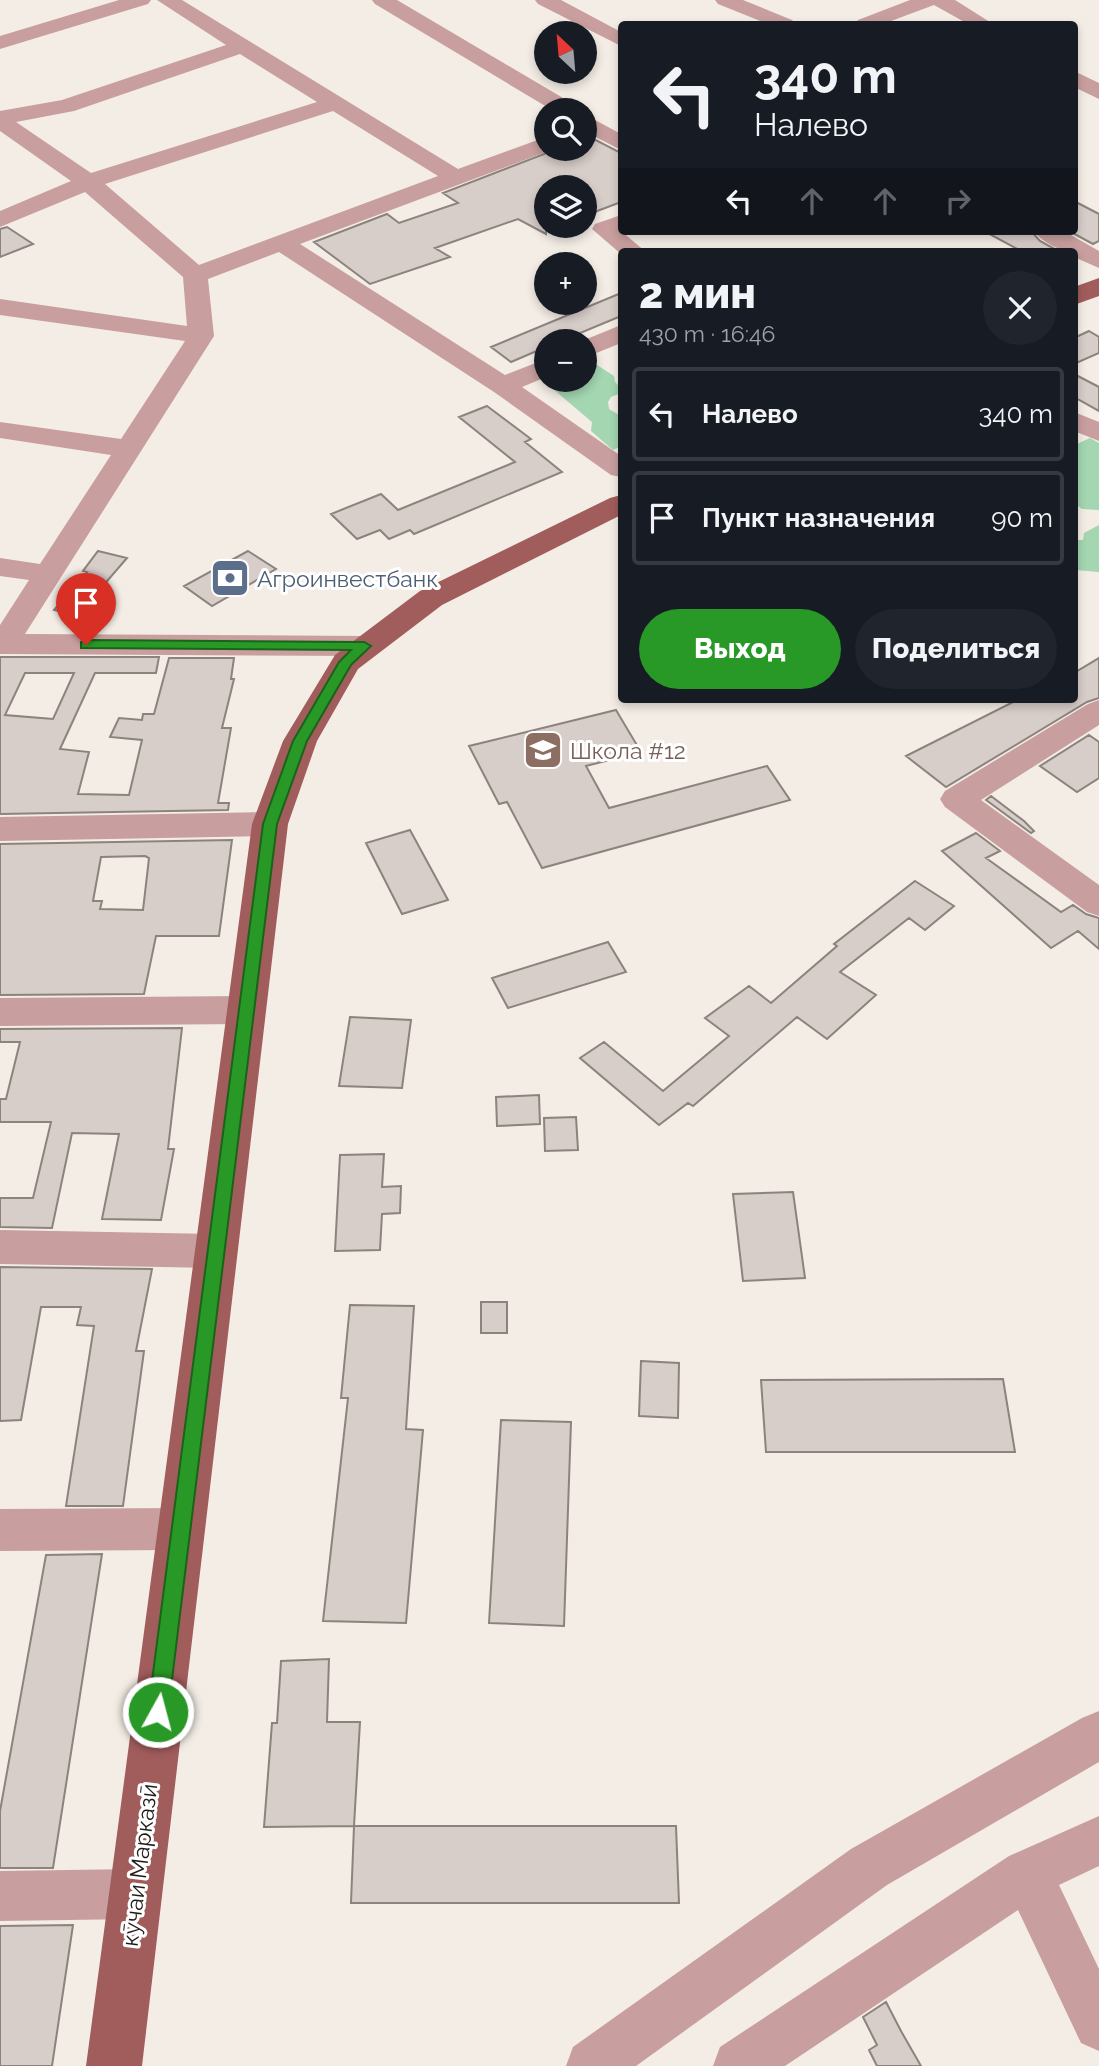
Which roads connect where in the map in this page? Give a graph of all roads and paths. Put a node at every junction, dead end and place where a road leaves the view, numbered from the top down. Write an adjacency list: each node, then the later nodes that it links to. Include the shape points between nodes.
1 (141, 0): 12 (street)
2 (167, 0): 13 (street)
3 (382, 0): 16 (street)
4 (545, 0): 11 (street)
5 (725, 0): 8 (street)
6 (929, 0): 9 (street)
7 (940, 0): 10 (street)
8 (778, 21)
9 (873, 21)
10 (977, 21)
11 (618, 38)
12 (0, 43)
13 (244, 46): 17 (street); 20 (street, via 66,106)
14 (1078, 81): 15 (street)
15 (1099, 94): 18 (street)
16 (547, 98)
17 (337, 103): 25 (street); 26 (street)
18 (1078, 103)
19 (618, 117): 21 (street)
20 (0, 119): 26 (street)
21 (597, 123)
22 (597, 131): 23 (street)
23 (618, 141)
24 (534, 149): 25 (street)
25 (457, 178): 30 (street)
26 (88, 182): 27 (street); 35 (street)
27 (0, 220)
28 (618, 223): 31 (street, via 604,229)
29 (1053, 235): 32 (street)
30 (281, 243): 35 (street); 43 (street)
31 (629, 248)
32 (1076, 248)
33 (1078, 249): 34 (street)
34 (1099, 261)
35 (195, 275): 40 (street)
36 (1099, 286): 37 (main road)
37 (1078, 295)
38 (0, 307): 40 (street)
39 (618, 334): 41 (street)
40 (201, 336): 47 (street)
41 (597, 344)
42 (534, 372): 43 (street)
43 (503, 386): 48 (street)
44 (1078, 421): 46 (street)
45 (0, 430): 47 (street)
46 (1099, 433)
47 (129, 449): 51 (street)
48 (618, 468)
49 (618, 505): 53 (main road, кӯчаи Марказӣ, via 431,598)
50 (0, 567): 51 (street)
51 (48, 574): 52 (street)
52 (1, 644): 53 (street)
53 (364, 646): 55 (main road, кӯчаи Марказӣ, via 346,662 300,741)
54 (1099, 711): 57 (street, via 957,799)
55 (270, 824): 56 (street); 58 (main road, кӯчаи Марказӣ)
56 (0, 829)
57 (1099, 903)
58 (245, 1010): 59 (street); 61 (main road, кӯчаи Марказӣ)
59 (0, 1012)
60 (0, 1247): 61 (street)
61 (215, 1251): 62 (main road, кӯчаи Марказӣ)
62 (181, 1529): 63 (street); 67 (main road, кӯчаи Марказӣ)
63 (0, 1530)
64 (1099, 1735): 71 (street, via 869,1867)
65 (1099, 1841): 66 (street)
66 (1027, 1874): 69 (street); 72 (street)
67 (135, 1894): 68 (street); 70 (main road, кӯчаи Марказӣ)
68 (0, 1896)
69 (1099, 2025)
70 (114, 2066)
71 (592, 2066)
72 (739, 2066)

